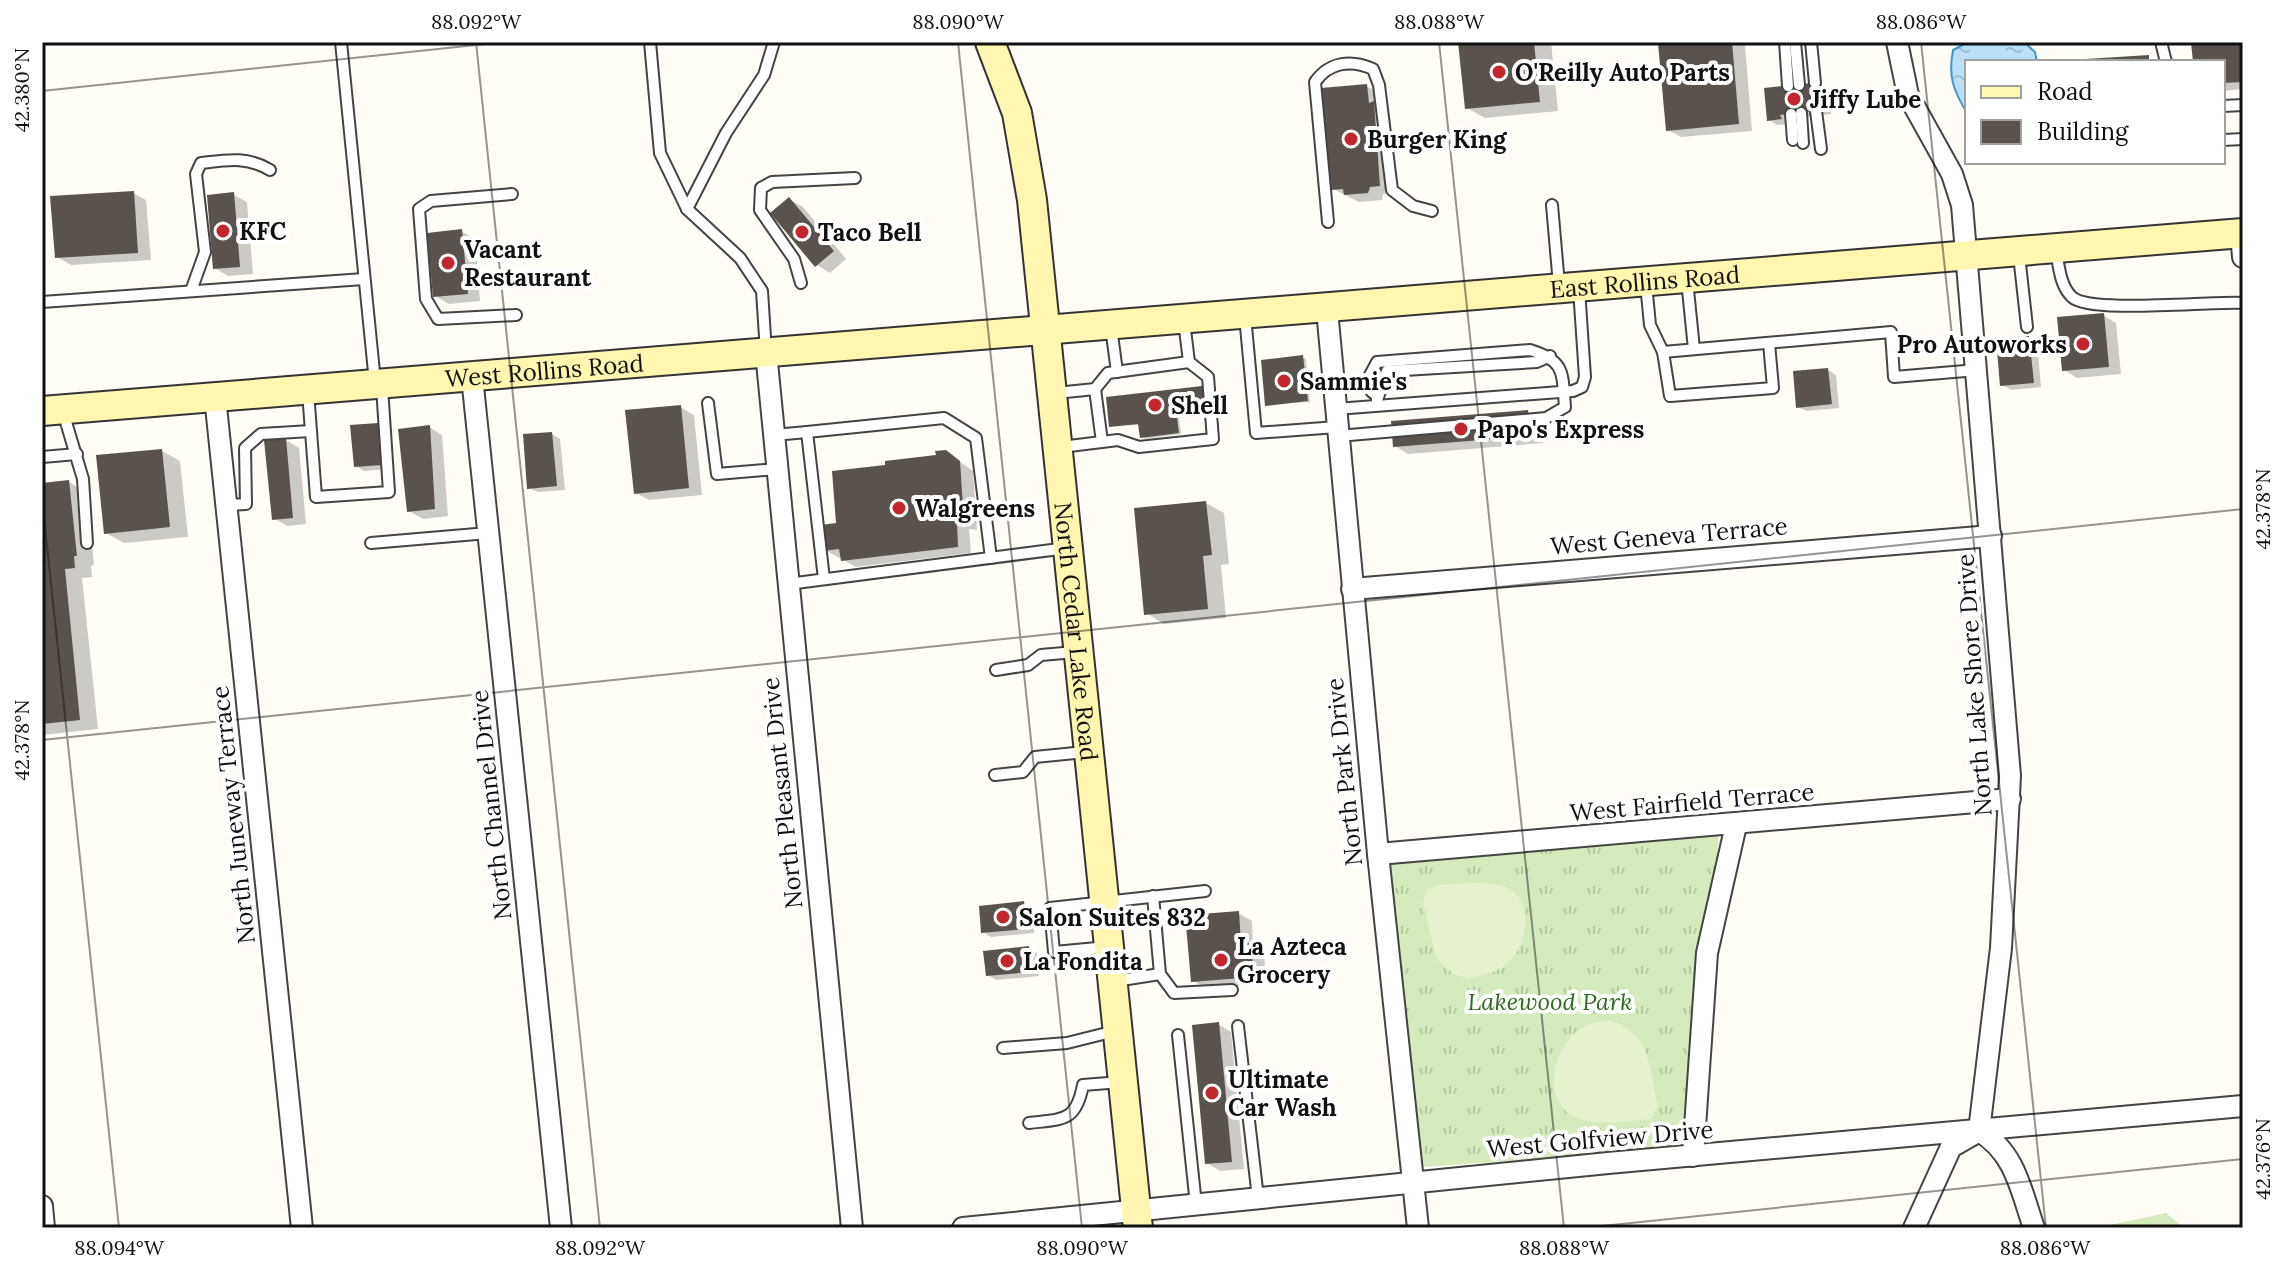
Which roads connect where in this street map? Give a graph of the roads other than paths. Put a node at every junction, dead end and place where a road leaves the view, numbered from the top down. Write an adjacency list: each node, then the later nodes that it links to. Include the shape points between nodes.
1 (341, 42): 25 (lane)
2 (650, 42): 18 (lane, via 660,153)
3 (774, 42): 18 (lane, via 764,75 726,133)
4 (990, 42): 39 (main road, North Cedar Lake Road, via 1017,113)
5 (1785, 42): 6 (lane, via 1794,85)
6 (1795, 42)
7 (1811, 42): 9 (lane)
8 (1897, 42): 24 (street, North Lake Shore Drive, via 1908,95 1952,174 1962,205)
9 (1815, 83)
10 (1816, 111): 13 (lane)
11 (1796, 113): 12 (lane)
12 (1798, 142)
13 (1821, 149)
14 (270, 170): 30 (lane, via 236,159 201,163 196,174 205,252)
15 (855, 178): 27 (lane, via 772,182 761,188 760,210 794,259)
16 (512, 194): 34 (lane, via 431,201 419,209 426,299 438,319)
17 (1552, 205): 29 (lane)
18 (687, 209): 42 (lane, via 740,258 762,291)
19 (1432, 211): 20 (lane, via 1413,206 1392,190 1379,85 1373,69 1347,63 1323,71 1315,82)
20 (1328, 222)
21 (2242, 241): 22 (main road, East Rollins Road)
22 (2055, 249): 23 (main road, East Rollins Road); 32 (lane, via 2066,290 2075,300 2126,307)
23 (2019, 253): 24 (main road, East Rollins Road); 38 (lane)
24 (1967, 257): 26 (main road, East Rollins Road); 45 (street, North Lake Shore Drive)
25 (364, 279): 30 (lane); 48 (lane)
26 (1687, 280): 28 (main road, East Rollins Road); 41 (lane)
27 (801, 283)
28 (1646, 284): 29 (main road, East Rollins Road); 43 (lane, via 1650,325)
29 (1569, 290): 33 (main road, East Rollins Road); 51 (lane, via 1585,377 1582,387)
30 (191, 291): 31 (lane)
31 (42, 302)
32 (2243, 303)
33 (1327, 310): 35 (main road, East Rollins Road); 57 (street, North Park Drive)
34 (516, 315)
35 (1245, 316): 36 (main road, East Rollins Road); 57 (lane, via 1256,433)
36 (1184, 321): 37 (main road, East Rollins Road); 44 (lane)
37 (1111, 327): 39 (main road, East Rollins Road); 46 (lane)
38 (2027, 327)
39 (1048, 332): 42 (main road, West Rollins Road); 52 (main road, North Cedar Lake Road)
40 (1769, 343): 41 (lane); 43 (lane, via 1773,388 1670,396); 45 (lane, via 1891,332 1894,377)
41 (1694, 349): 43 (lane)
42 (766, 352): 47 (main road, West Rollins Road); 60 (street, North Pleasant Drive)
43 (1663, 352)
44 (1189, 362): 46 (lane); 61 (lane, via 1208,377 1213,439 1139,447 1118,440)
45 (1977, 370): 68 (street, North Lake Shore Drive)
46 (1117, 372): 49 (lane, via 1108,373)
47 (472, 377): 48 (main road, West Rollins Road); 67 (street, North Channel Drive)
48 (378, 384): 50 (main road, West Rollins Road); 58 (lane, via 389,492 316,497)
49 (1095, 389): 52 (lane); 61 (lane)
50 (308, 390): 53 (main road, West Rollins Road); 58 (lane)
51 (1563, 392): 54 (lane); 54 (lane, via 1558,364 1550,356 1537,362 1387,371); 57 (lane, via 1565,407 1546,418)
52 (1054, 393): 62 (main road, North Cedar Lake Road)
53 (215, 397): 56 (main road, West Rollins Road); 66 (street, North Juneway Terrace)
54 (1378, 401): 57 (lane)
55 (708, 403): 65 (lane, via 717,474)
56 (52, 410): 63 (lane)
57 (1337, 424): 75 (street, North Park Drive)
58 (311, 431): 66 (lane, via 261,434 245,448 246,504)
59 (807, 432): 60 (lane); 72 (lane, via 944,418 976,438); 73 (lane)
60 (774, 435): 65 (street, North Pleasant Drive)
61 (1102, 442): 62 (lane)
62 (1059, 447): 71 (main road, North Cedar Lake Road)
63 (77, 454): 64 (lane); 69 (lane)
64 (42, 457)
65 (777, 469): 74 (street, North Pleasant Drive)
66 (227, 505): 106 (street, North Juneway Terrace)
67 (489, 533): 70 (lane); 107 (street, North Channel Drive)
68 (1991, 536): 75 (street, West Geneva Terrace); 80 (street, North Lake Shore Drive)
69 (87, 543)
70 (371, 543)
71 (1069, 548): 72 (lane); 76 (main road, North Cedar Lake Road)
72 (991, 558): 73 (lane)
73 (824, 579): 74 (lane)
74 (788, 584): 108 (street, North Pleasant Drive)
75 (1352, 589): 82 (street, North Park Drive)
76 (1080, 651): 77 (lane, via 1041,655 1028,665); 78 (main road, North Cedar Lake Road)
77 (996, 670)
78 (1090, 752): 79 (lane, via 1035,757 1023,772); 85 (main road, North Cedar Lake Road)
79 (995, 775)
80 (2010, 799): 81 (street, West Fairfield Terrace); 97 (street, North Lake Shore Drive, via 2001,948)
81 (1736, 825): 82 (street, West Fairfield Terrace); 98 (street, via 1707,953)
82 (1378, 854): 99 (street, North Park Drive)
83 (1205, 891): 84 (lane)
84 (1153, 896): 85 (lane); 87 (lane)
85 (1105, 902): 86 (main road, North Cedar Lake Road); 86 (lane, via 1050,908 1054,952)
86 (1110, 947): 88 (main road, North Cedar Lake Road)
87 (1160, 974): 88 (lane); 89 (lane, via 1174,993)
88 (1113, 981): 91 (main road, North Cedar Lake Road)
89 (1232, 990)
90 (1238, 1026): 100 (lane)
91 (1118, 1030): 93 (lane, via 1067,1043); 94 (main road, North Cedar Lake Road)
92 (1178, 1035): 101 (lane)
93 (1003, 1048)
94 (1123, 1081): 96 (lane, via 1083,1085 1079,1106 1065,1119); 103 (main road, North Cedar Lake Road)
95 (2243, 1106): 97 (street, West Golfview Drive)
96 (1029, 1123)
97 (1979, 1131): 98 (street, West Golfview Drive); 111 (street, via 1951,1147); 112 (street, via 1998,1142 2010,1160)
98 (1693, 1156): 99 (street, West Golfview Drive)
99 (1413, 1183): 100 (street, West Golfview Drive); 110 (street, North Park Drive)
100 (1258, 1198): 101 (street, West Golfview Drive)
101 (1196, 1205): 103 (street, West Golfview Drive)
102 (42, 1206): 105 (street)
103 (1137, 1219): 104 (street, West Golfview Drive)
104 (1017, 1225): 109 (street, West Golfview Drive)
105 (44, 1228)
106 (302, 1228)
107 (561, 1228)
108 (852, 1228)
109 (963, 1228)
110 (1418, 1228)
111 (1914, 1228)
112 (2034, 1228)

